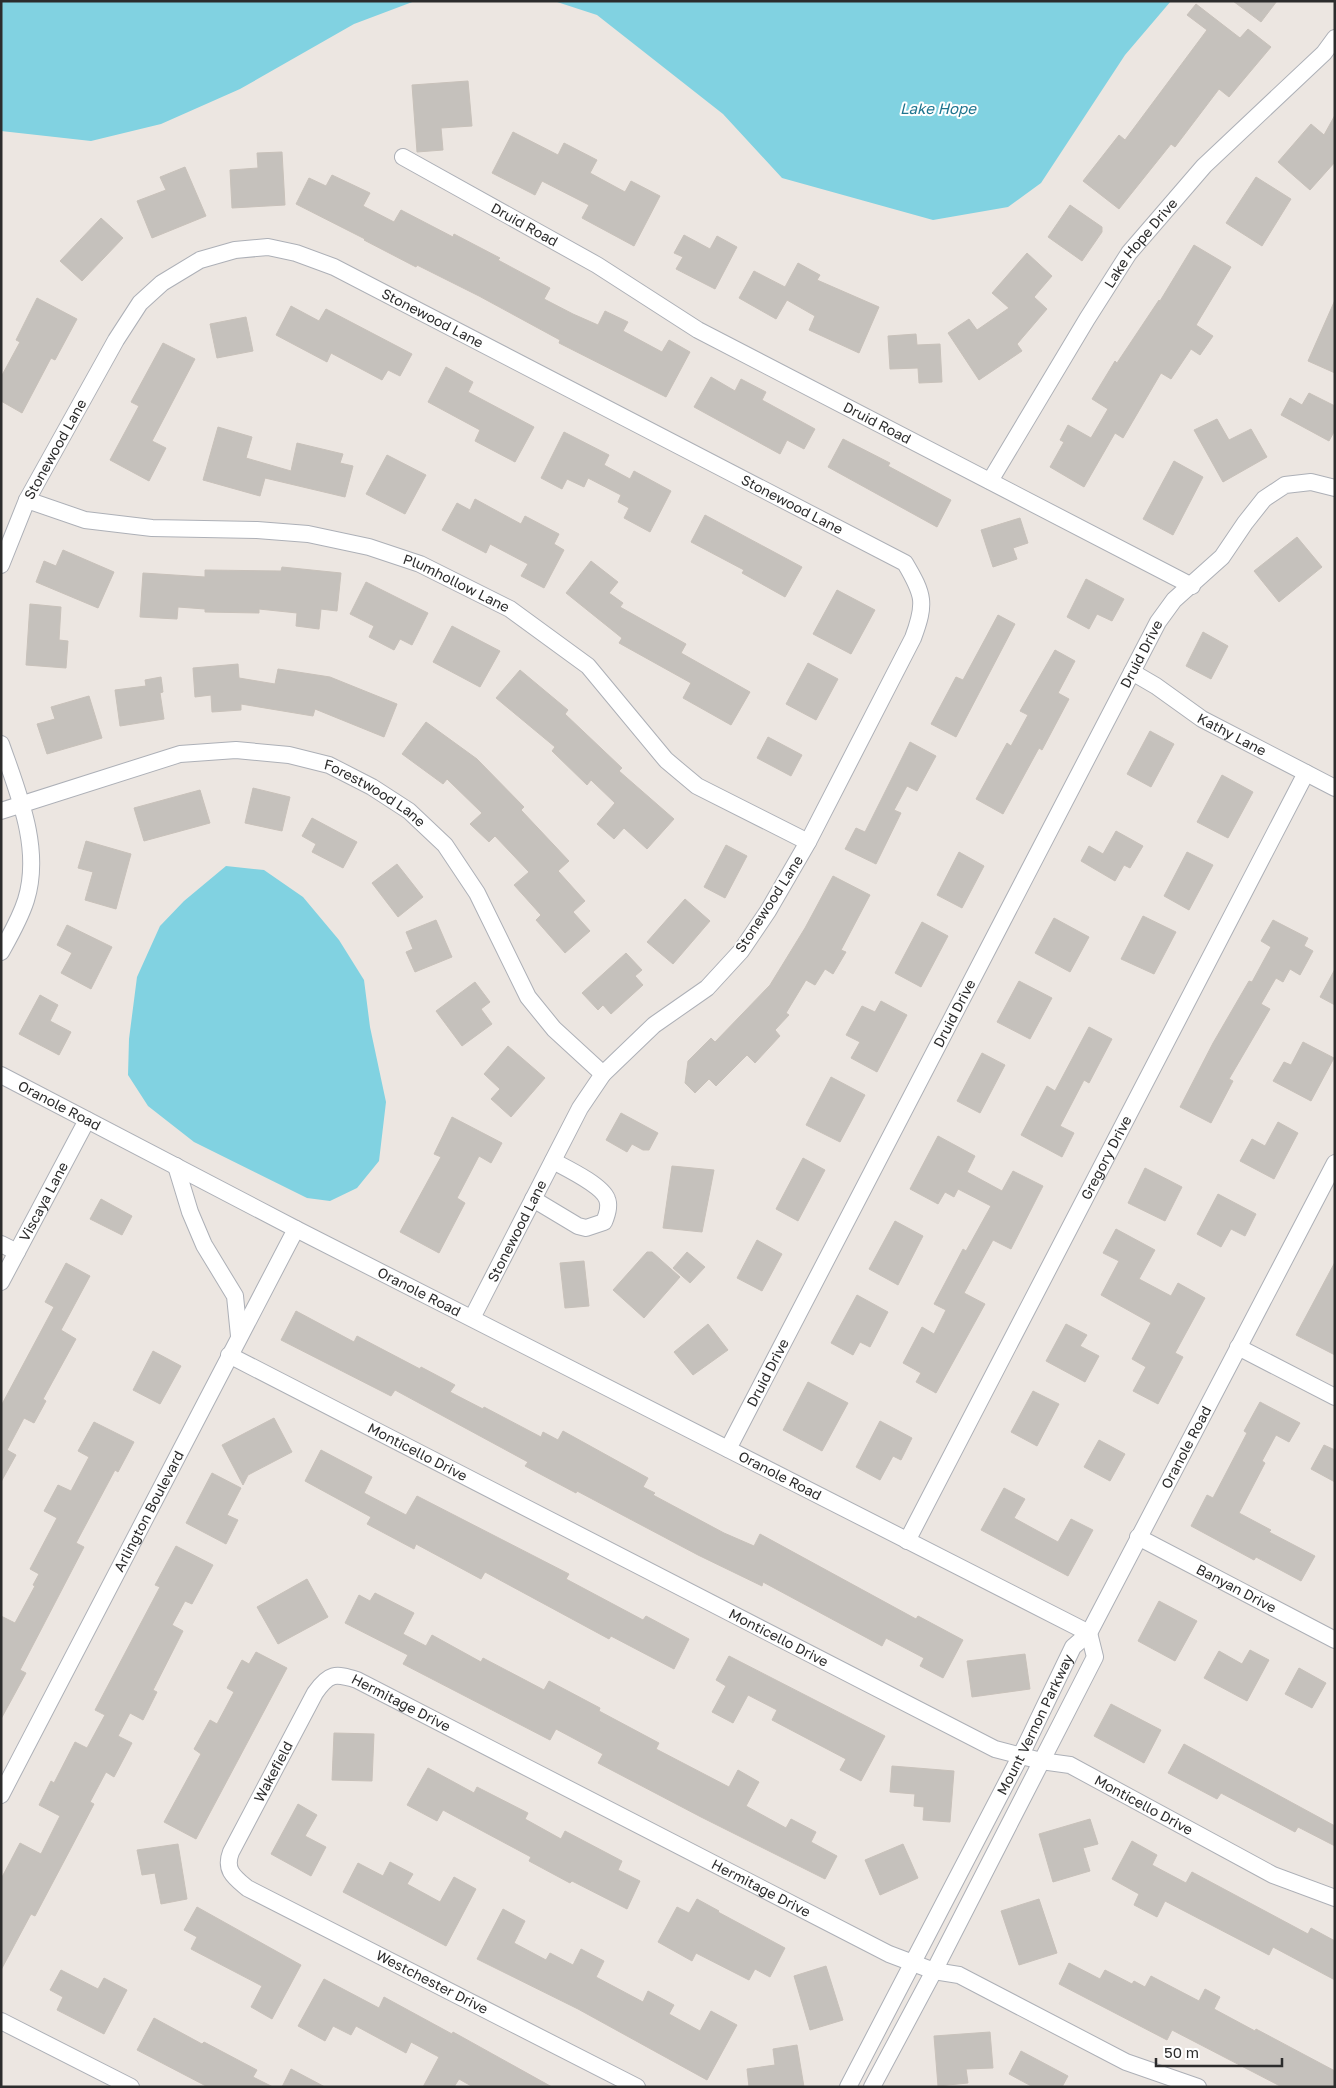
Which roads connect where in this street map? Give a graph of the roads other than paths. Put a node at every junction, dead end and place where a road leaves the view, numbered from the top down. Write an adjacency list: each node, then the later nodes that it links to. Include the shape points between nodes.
1 (1335, 38): 3 (street, Lake Hope Drive, via 1324,53 1204,166 1129,253)
2 (403, 157): 3 (street, Druid Road, via 597,265 698,330)
3 (990, 481): 7 (street, Druid Road)
4 (1335, 488): 7 (street, via 1311,482 1285,485 1264,500 1222,557)
5 (27, 500): 6 (street, Stonewood Lane); 14 (street, Plumhollow Lane, via 85,520 152,528 308,534 369,547 420,564 510,609 588,666 666,760 697,786); 14 (street, Stonewood Lane, via 116,340 140,304 162,283 200,260 234,250 268,247 334,267 905,563 918,586 922,602 920,619)
6 (1, 565)
7 (1192, 586): 8 (street, Druid Drive, via 1174,600 1158,622)
8 (1132, 672): 10 (street, Kathy Lane, via 1202,719); 32 (street, Druid Drive)
9 (1, 744): 12 (street)
10 (1306, 773): 11 (street, Kathy Lane); 34 (street, Gregory Drive)
11 (1335, 788)
12 (22, 805): 13 (street, Forestwood Lane); 15 (street, via 32,863 26,900); 16 (street, Forestwood Lane, via 180,754 236,750 289,755 329,765 409,810 445,845 477,894 528,997 554,1029)
13 (1, 811)
14 (808, 842): 16 (street, Stonewood Lane, via 741,951 707,988 654,1025)
15 (1, 952)
16 (603, 1074): 19 (street, Stonewood Lane, via 580,1108)
17 (1, 1075): 18 (street, Oranole Road)
18 (87, 1120): 21 (street, Oranole Road); 25 (street, Viscaya Lane)
19 (553, 1160): 22 (street, Stonewood Lane); 22 (street, via 598,1188 607,1199 608,1212 604,1222 586,1228 578,1226)
20 (1335, 1163): 29 (street, Oranole Road)
21 (176, 1166): 23 (street, Oranole Road); 28 (street, via 204,1245 235,1296)
22 (533, 1199): 27 (street, Stonewood Lane)
23 (296, 1229): 27 (street, Oranole Road); 28 (street, Arlington Boulevard)
24 (1, 1244): 25 (street)
25 (17, 1252): 26 (street, Viscaya Lane)
26 (1, 1282)
27 (472, 1318): 32 (street, Oranole Road)
28 (239, 1336): 30 (street, Arlington Boulevard)
29 (1238, 1346): 31 (street); 33 (street, Oranole Road)
30 (229, 1355): 38 (street, Monticello Drive, via 995,1748); 40 (street, Arlington Boulevard)
31 (1335, 1397)
32 (728, 1449): 34 (street, Oranole Road)
33 (1138, 1537): 35 (street, Oranole Road); 36 (street, Banyan Drive)
34 (907, 1541): 35 (street, Oranole Road)
35 (1089, 1633): 38 (street, Mount Vernon Parkway, via 1073,1647); 39 (street, Mount Vernon Parkway, via 1095,1657)
36 (1335, 1640)
37 (331, 1676): 41 (street, Wakefield, via 314,1693 231,1852 228,1860); 43 (street, Hermitage Drive, via 342,1675 357,1680 880,1950)
38 (1021, 1756): 39 (street, Monticello Drive); 43 (street, Mount Vernon Parkway)
39 (1041, 1761): 42 (street, Monticello Drive, via 1070,1765 1273,1875); 44 (street, Mount Vernon Parkway)
40 (1, 1795)
41 (230, 1872): 47 (street, Westchester Drive, via 248,1888)
42 (1335, 1898)
43 (912, 1963): 44 (street, Hermitage Drive); 48 (street, Mount Vernon Parkway)
44 (934, 1971): 49 (street, Mount Vernon Parkway); 50 (street, Hermitage Drive, via 959,1975 1126,2062)
45 (1, 2021): 46 (street)
46 (130, 2087)
47 (637, 2087)
48 (848, 2087)
49 (872, 2087)
50 (1198, 2087)

